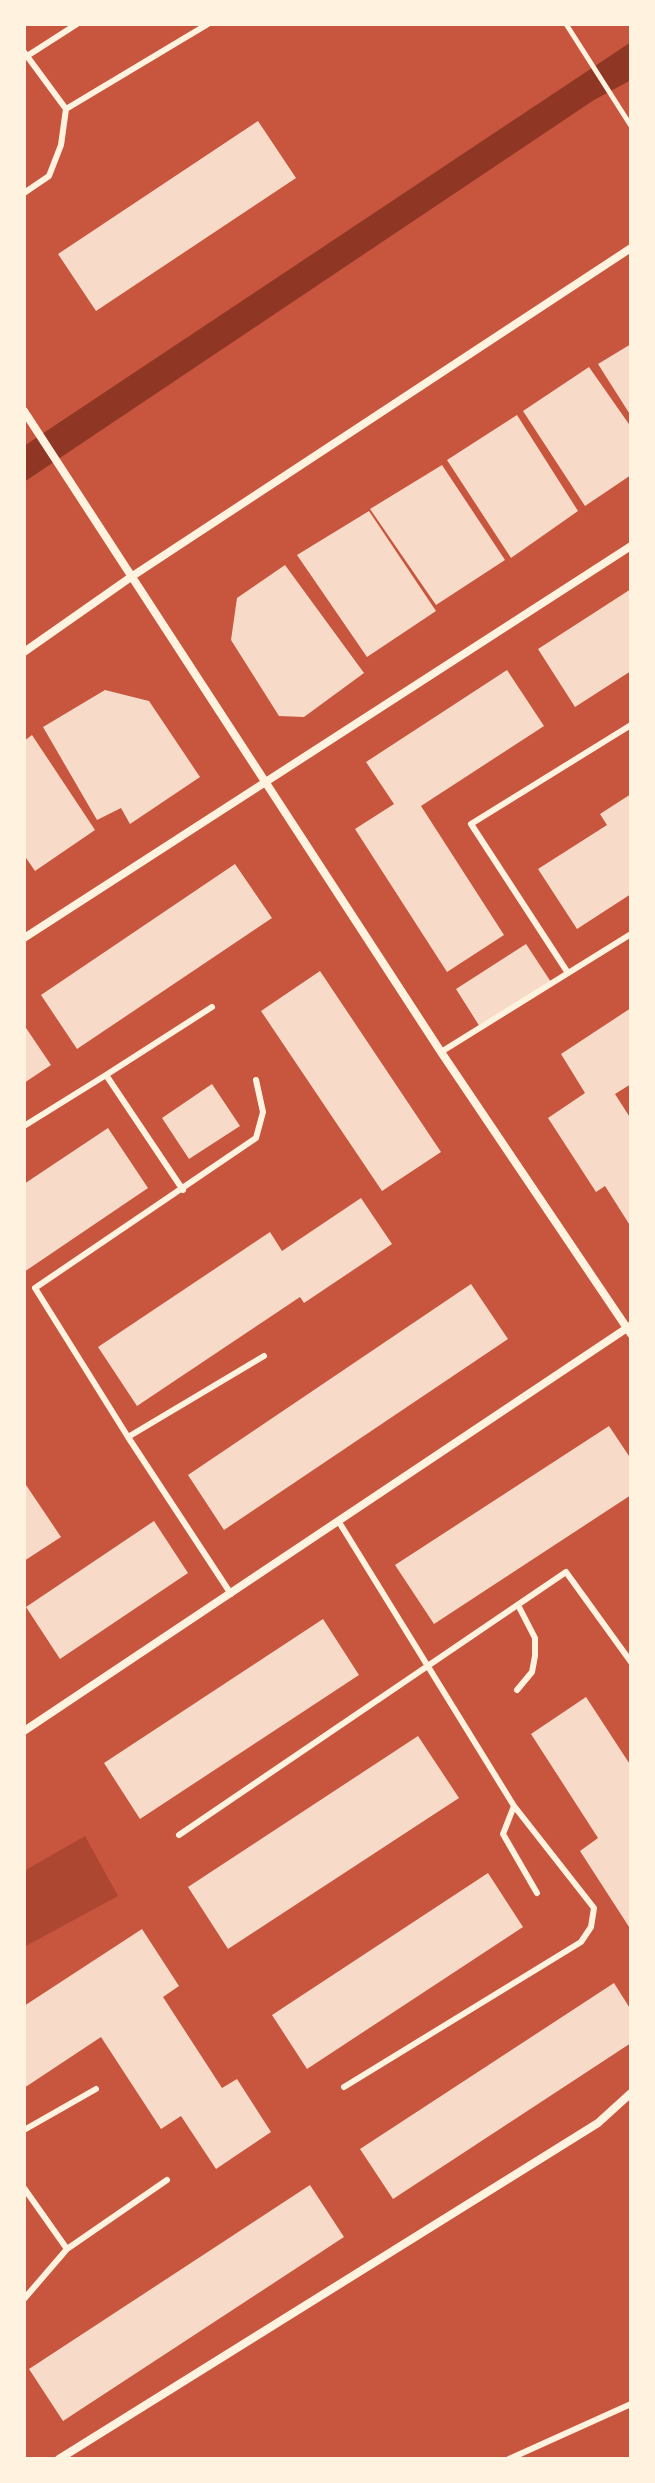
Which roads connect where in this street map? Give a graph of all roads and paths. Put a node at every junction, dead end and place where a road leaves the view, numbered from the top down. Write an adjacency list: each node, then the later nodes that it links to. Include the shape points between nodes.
1 (77, 24): 4 (lane)
2 (208, 24): 5 (lane)
3 (566, 24): 6 (path)
4 (25, 56): 5 (lane)
5 (66, 109): 7 (lane, via 61,145 49,176)
6 (631, 126)
7 (24, 193)
8 (631, 248): 11 (street)
9 (24, 411): 11 (street)
10 (631, 546): 14 (street)
11 (131, 577): 12 (street); 14 (street)
12 (24, 652)
13 (631, 725): 17 (lane, via 471,824)
14 (265, 782): 16 (street); 19 (street)
15 (631, 934): 17 (lane)
16 (24, 938)
17 (568, 973): 19 (lane)
18 (212, 1007): 20 (lane)
19 (441, 1052): 24 (street)
20 (106, 1075): 22 (lane); 23 (lane)
21 (256, 1080): 23 (lane, via 263,1112 256,1138)
22 (24, 1126)
23 (183, 1190): 26 (lane, via 35,1288)
24 (630, 1329): 27 (street)
25 (264, 1356): 26 (lane)
26 (128, 1437): 28 (lane)
27 (339, 1522): 28 (street); 31 (lane)
28 (231, 1594): 33 (street)
29 (518, 1605): 30 (lane, via 566,1572); 31 (lane); 32 (lane, via 535,1638 532,1672)
30 (631, 1662)
31 (427, 1668): 34 (lane); 35 (lane)
32 (517, 1690)
33 (24, 1731)
34 (514, 1806): 36 (lane, via 503,1834); 37 (lane, via 594,1908 591,1927 581,1942)
35 (179, 1835)
36 (537, 1893)
37 (344, 2087)
38 (96, 2089): 40 (lane)
39 (631, 2093): 46 (street, via 598,2123)
40 (24, 2130)
41 (167, 2180): 43 (lane)
42 (24, 2188): 43 (lane)
43 (67, 2249): 44 (lane)
44 (24, 2299)
45 (631, 2404): 47 (lane)
46 (59, 2459)
47 (509, 2459)

